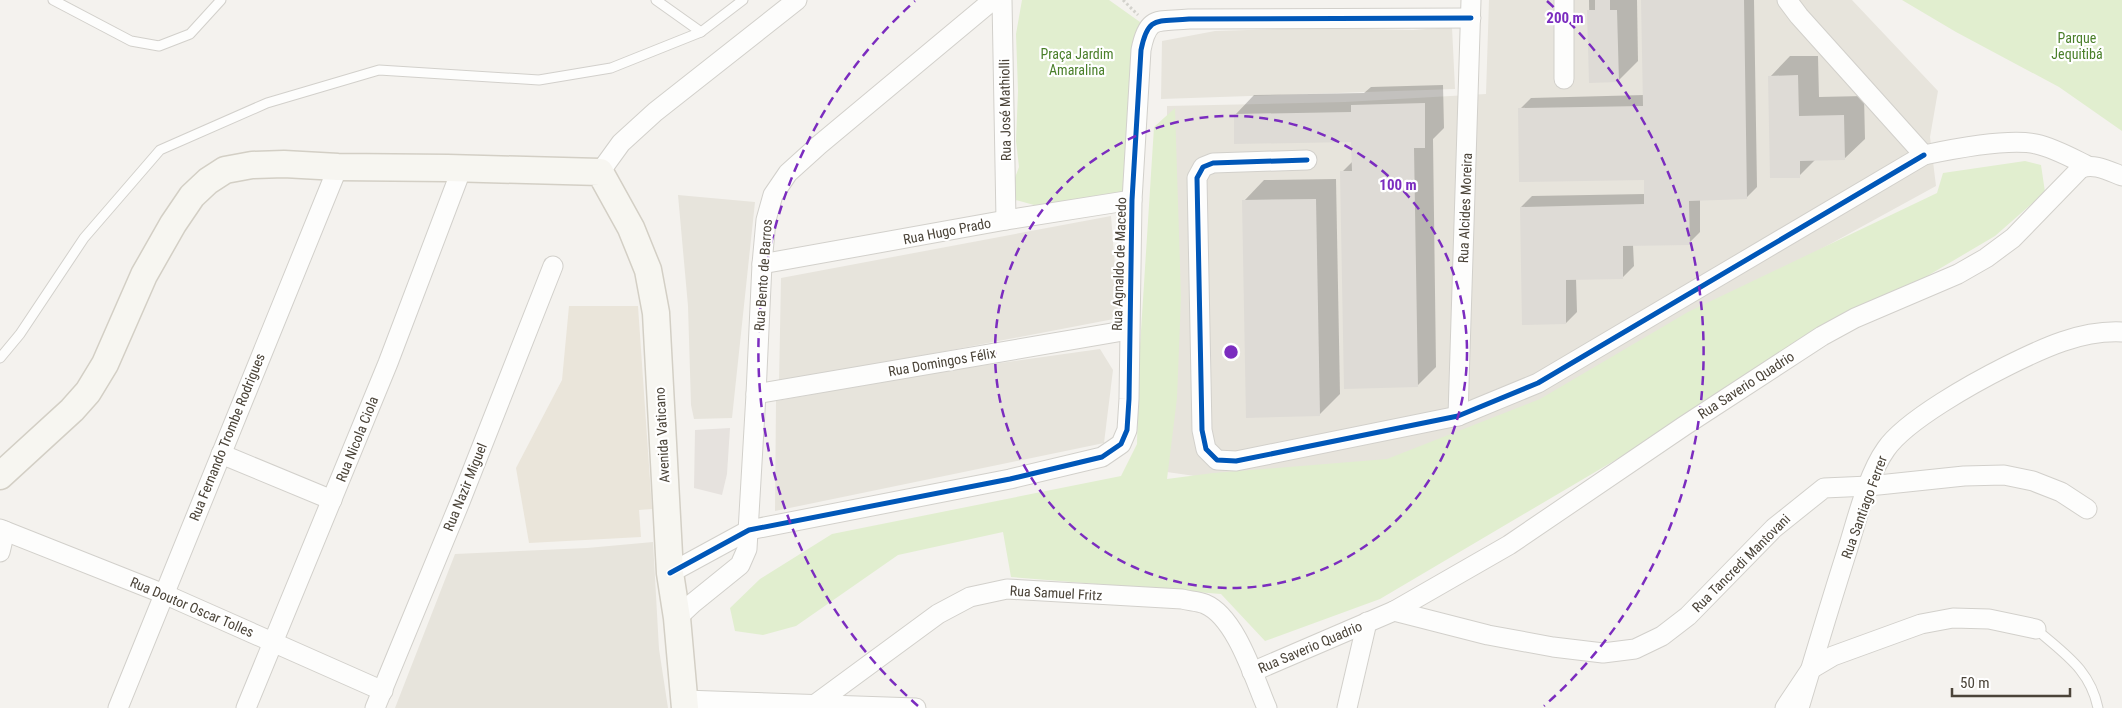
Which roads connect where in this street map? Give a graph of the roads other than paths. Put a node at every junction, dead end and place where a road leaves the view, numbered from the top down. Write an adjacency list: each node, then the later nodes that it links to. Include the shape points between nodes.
1 (53, 0): 2 (lane, via 131,41 159,46 190,34)
2 (221, 0)
3 (656, 0): 11 (lane)
4 (743, 0): 11 (lane)
5 (797, 0): 18 (street, via 655,112 621,143)
6 (993, 0): 22 (street, Rua Bento de Barros, via 788,173 773,195 766,220)
7 (1002, 0): 21 (street, Rua José Mathiolli)
8 (1564, 0): 12 (street)
9 (1787, 0): 13 (street)
10 (1471, 9): 20 (street, Rua Agnaldo de Macedo, via 1189,19 1157,22 1149,26 1140,50); 28 (street, Rua Alcides Moreira)
11 (702, 32): 26 (lane, via 611,68 539,80 379,70 266,103 160,150 84,238 20,334)
12 (1564, 79)
13 (1924, 155): 15 (street, via 2018,142 2057,150); 28 (street, via 1538,383)
14 (1307, 160): 28 (street, via 1213,163 1203,167 1196,178 1202,430 1206,449 1217,460 1236,462)
15 (2086, 166): 19 (street); 39 (street, Rua Saverio Quadrio, via 2074,174 2013,238 1986,258 1822,336 1509,546)
16 (338, 167): 17 (street); 29 (street, Rua Fernando Trombe Rodrigues); 30 (street, via 284,164 243,167 225,170 208,181 192,196 144,276 105,364 88,392)
17 (462, 168): 18 (street); 32 (street, Rua Nicola Ciola)
18 (600, 172): 37 (street, Avenida Vaticano, via 632,228 648,270 656,312)
19 (2122, 176)
20 (1132, 200): 21 (street, Rua Hugo Prado); 24 (street, Rua Agnaldo de Macedo)
21 (1006, 220): 22 (street, Rua Hugo Prado)
22 (762, 264): 27 (street, Rua Bento de Barros)
23 (553, 266): 46 (street, Rua Nazir Miguel)
24 (1129, 330): 27 (street, Rua Domingos Félix); 35 (street, Rua Agnaldo de Macedo, via 1127,430 1121,444 1102,457 1010,479)
25 (2122, 332): 31 (street, Rua Santiago Ferrer, via 2102,331 2049,346 1944,402 1900,433 1886,449)
26 (0, 358)
27 (756, 394): 35 (street, Rua Bento de Barros)
28 (1458, 416)
29 (221, 454): 32 (street); 38 (street, Rua Fernando Trombe Rodrigues)
30 (0, 476)
31 (1869, 486): 33 (street, Rua Tancredi Mantovani, via 2004,475 2034,481 2061,492); 39 (street, Rua Tancredi Mantovani, via 1824,488 1774,528 1688,616 1662,636 1635,649 1603,653 1554,647 1488,636); 44 (street, Rua Santiago Ferrer)
32 (332, 500): 43 (street, Rua Nicola Ciola)
33 (2087, 509)
34 (2, 530): 36 (street); 38 (street, Rua Doutor Oscar Tolles)
35 (749, 530): 37 (street); 40 (street, Rua Bento de Barros, via 747,549 740,565)
36 (0, 552)
37 (670, 573): 40 (street, Avenida Vaticano)
38 (164, 594): 43 (street, Rua Doutor Oscar Tolles); 50 (street, Rua Fernando Trombe Rodrigues)
39 (1394, 611): 41 (street, Rua Saverio Quadrio)
40 (677, 618): 48 (street, Avenida Vaticano)
41 (1367, 622): 45 (street, Rua Saverio Quadrio); 54 (street, Rua Saverio Quadrio)
42 (2036, 629): 44 (street, via 1989,619 1921,624 1833,656); 57 (lane, via 2078,665 2094,690)
43 (274, 642): 46 (street, Rua Doutor Oscar Tolles); 51 (street, Rua Nicola Ciola)
44 (1811, 669): 55 (street); 56 (street, Rua Santiago Ferrer)
45 (1252, 672): 47 (street, Rua Samuel Fritz, via 1222,616 1205,604 1182,599 1007,589 970,597 938,614); 53 (street, Rua Samuel Fritz)
46 (379, 699)
47 (817, 703): 48 (street); 49 (street)
48 (684, 704)
49 (841, 706): 52 (street)
50 (118, 708)
51 (246, 708)
52 (916, 708)
53 (1266, 708)
54 (1347, 708)
55 (1785, 708)
56 (1799, 708)
57 (2098, 708)

